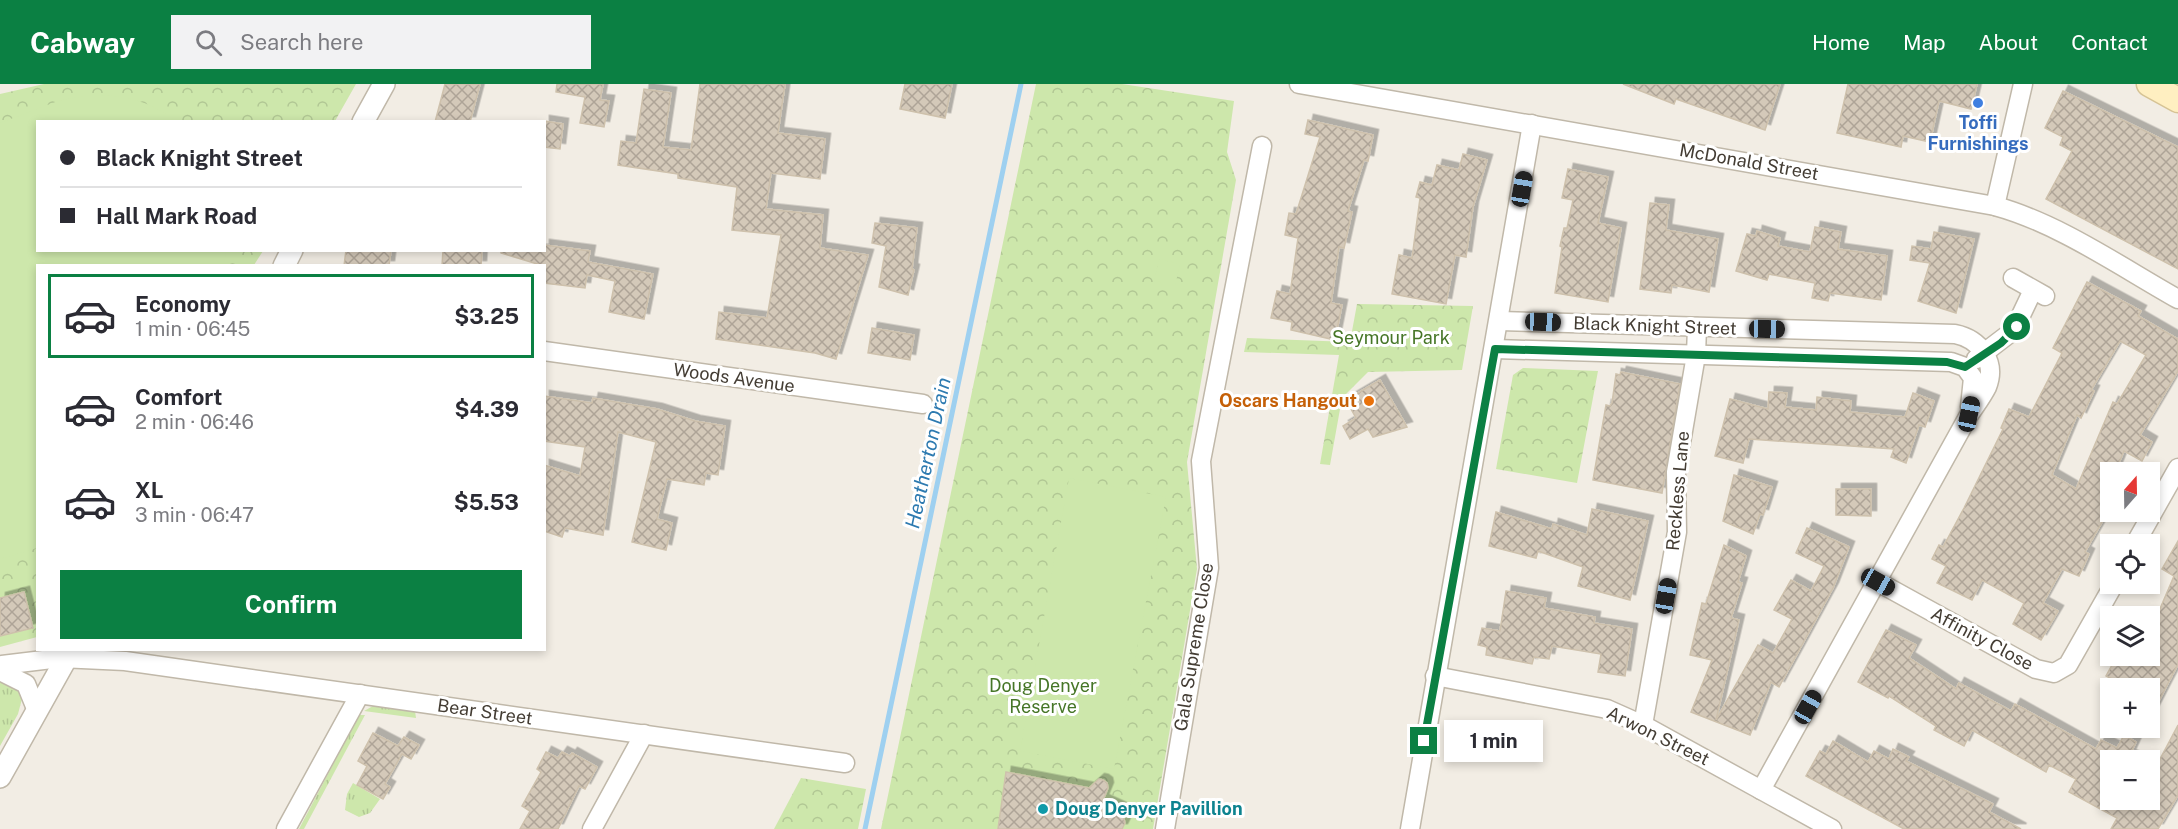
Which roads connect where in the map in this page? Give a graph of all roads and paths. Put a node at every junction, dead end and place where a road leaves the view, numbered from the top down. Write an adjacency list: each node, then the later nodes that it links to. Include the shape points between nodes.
1 (384, 84): 6 (street)
2 (1299, 84): 7 (street, McDonald Street)
3 (2024, 84): 9 (street)
4 (2149, 84): 5 (main road)
5 (2178, 100)
6 (364, 120)
7 (1532, 124): 9 (street, McDonald Street); 12 (street)
8 (1262, 146): 40 (street, Gala Supreme Close, via 1201,461 1209,568)
9 (1995, 206): 11 (street, McDonald Street, via 2050,227)
10 (2013, 278): 16 (street, via 2039,293 2014,330)
11 (2178, 299)
12 (1500, 321): 13 (street, Black Knight Street); 14 (street)
13 (1697, 327): 16 (street, Black Knight Street, via 1955,334 1971,340); 17 (street, Reckless Lane)
14 (1495, 349): 17 (street, Black Knight Street); 30 (street)
15 (546, 351): 19 (street, Woods Avenue)
16 (1985, 353): 18 (street); 20 (street, via 1988,384)
17 (1696, 355): 18 (street, Black Knight Street, via 1947,362); 33 (street, Reckless Lane, via 1676,472 1677,532)
18 (1965, 367): 20 (street, via 1974,382)
19 (923, 404)
20 (1969, 414): 23 (street)
21 (2178, 468): 22 (street)
22 (2141, 534)
23 (1878, 582): 24 (street, Affinity Close, via 2036,669 2054,673 2068,666); 37 (street)
24 (2108, 594)
25 (41, 651): 29 (street)
26 (100, 651): 28 (street, Bear Street)
27 (69, 654): 28 (street, Bear Street); 29 (street, Bear Street); 32 (street)
28 (125, 661): 31 (street, Bear Street)
29 (1, 667): 32 (street, via 26,684)
30 (1435, 676): 33 (street, Arwon Street, via 1607,709); 41 (street)
31 (360, 694): 34 (street, Bear Street); 38 (street)
32 (37, 711): 36 (street)
33 (1643, 725): 37 (street, Arwon Street)
34 (644, 734): 35 (street, Bear Street); 39 (street)
35 (845, 763)
36 (0, 777)
37 (1761, 790): 42 (street, Arwon Street)
38 (286, 829)
39 (592, 829)
40 (1165, 829)
41 (1410, 829)
42 (1832, 829)

